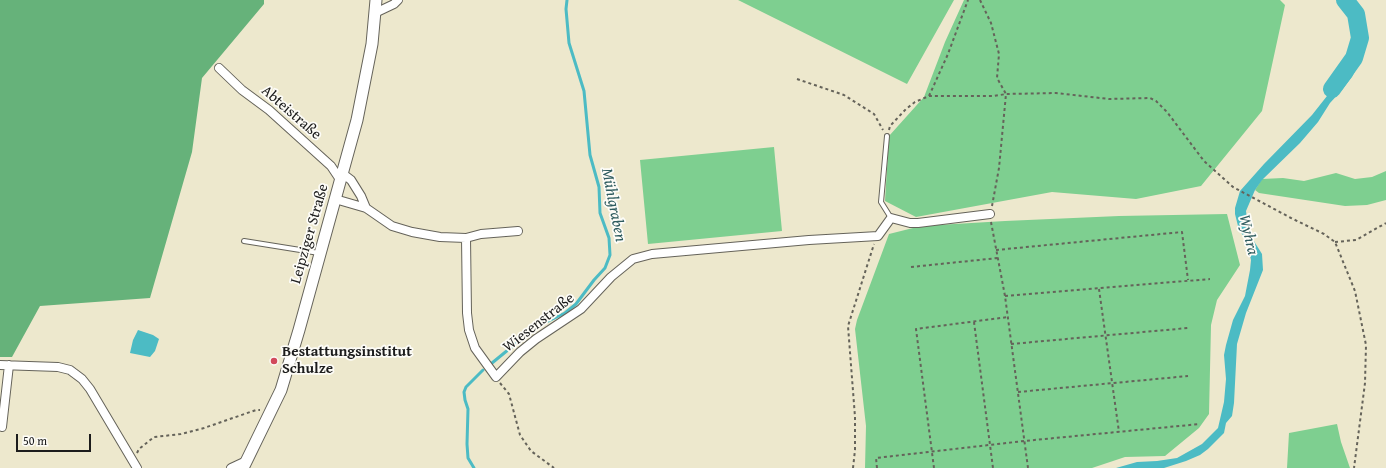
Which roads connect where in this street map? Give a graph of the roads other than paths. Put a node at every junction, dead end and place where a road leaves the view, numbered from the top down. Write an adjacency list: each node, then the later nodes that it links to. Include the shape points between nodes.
1 (376, 0): 3 (street, Leipziger Straße)
2 (398, 0): 3 (street)
3 (375, 13): 6 (street, Leipziger Straße, via 371,51)
4 (219, 68): 6 (street, Abteistraße)
5 (887, 136): 10 (lane, via 881,202)
6 (345, 179): 7 (street, Leipziger Straße); 8 (street, via 361,196)
7 (335, 199): 8 (street); 14 (street, Leipziger Straße)
8 (366, 208): 12 (street, via 392,226 412,232)
9 (990, 214): 10 (street, via 918,223)
10 (891, 218): 12 (street, Wiesenstraße, via 878,236 652,254 633,259 611,277 582,309 536,339 496,377 475,348 469,330)
11 (518, 231): 12 (street)
12 (466, 238)
13 (244, 240): 14 (lane)
14 (320, 253): 19 (street, Leipziger Straße, via 289,367 272,410)
15 (0, 365): 16 (street)
16 (9, 365): 17 (street); 18 (street, via 47,366 70,370 82,379)
17 (2, 427)
18 (135, 465)
19 (245, 465): 20 (street)
20 (232, 468)

